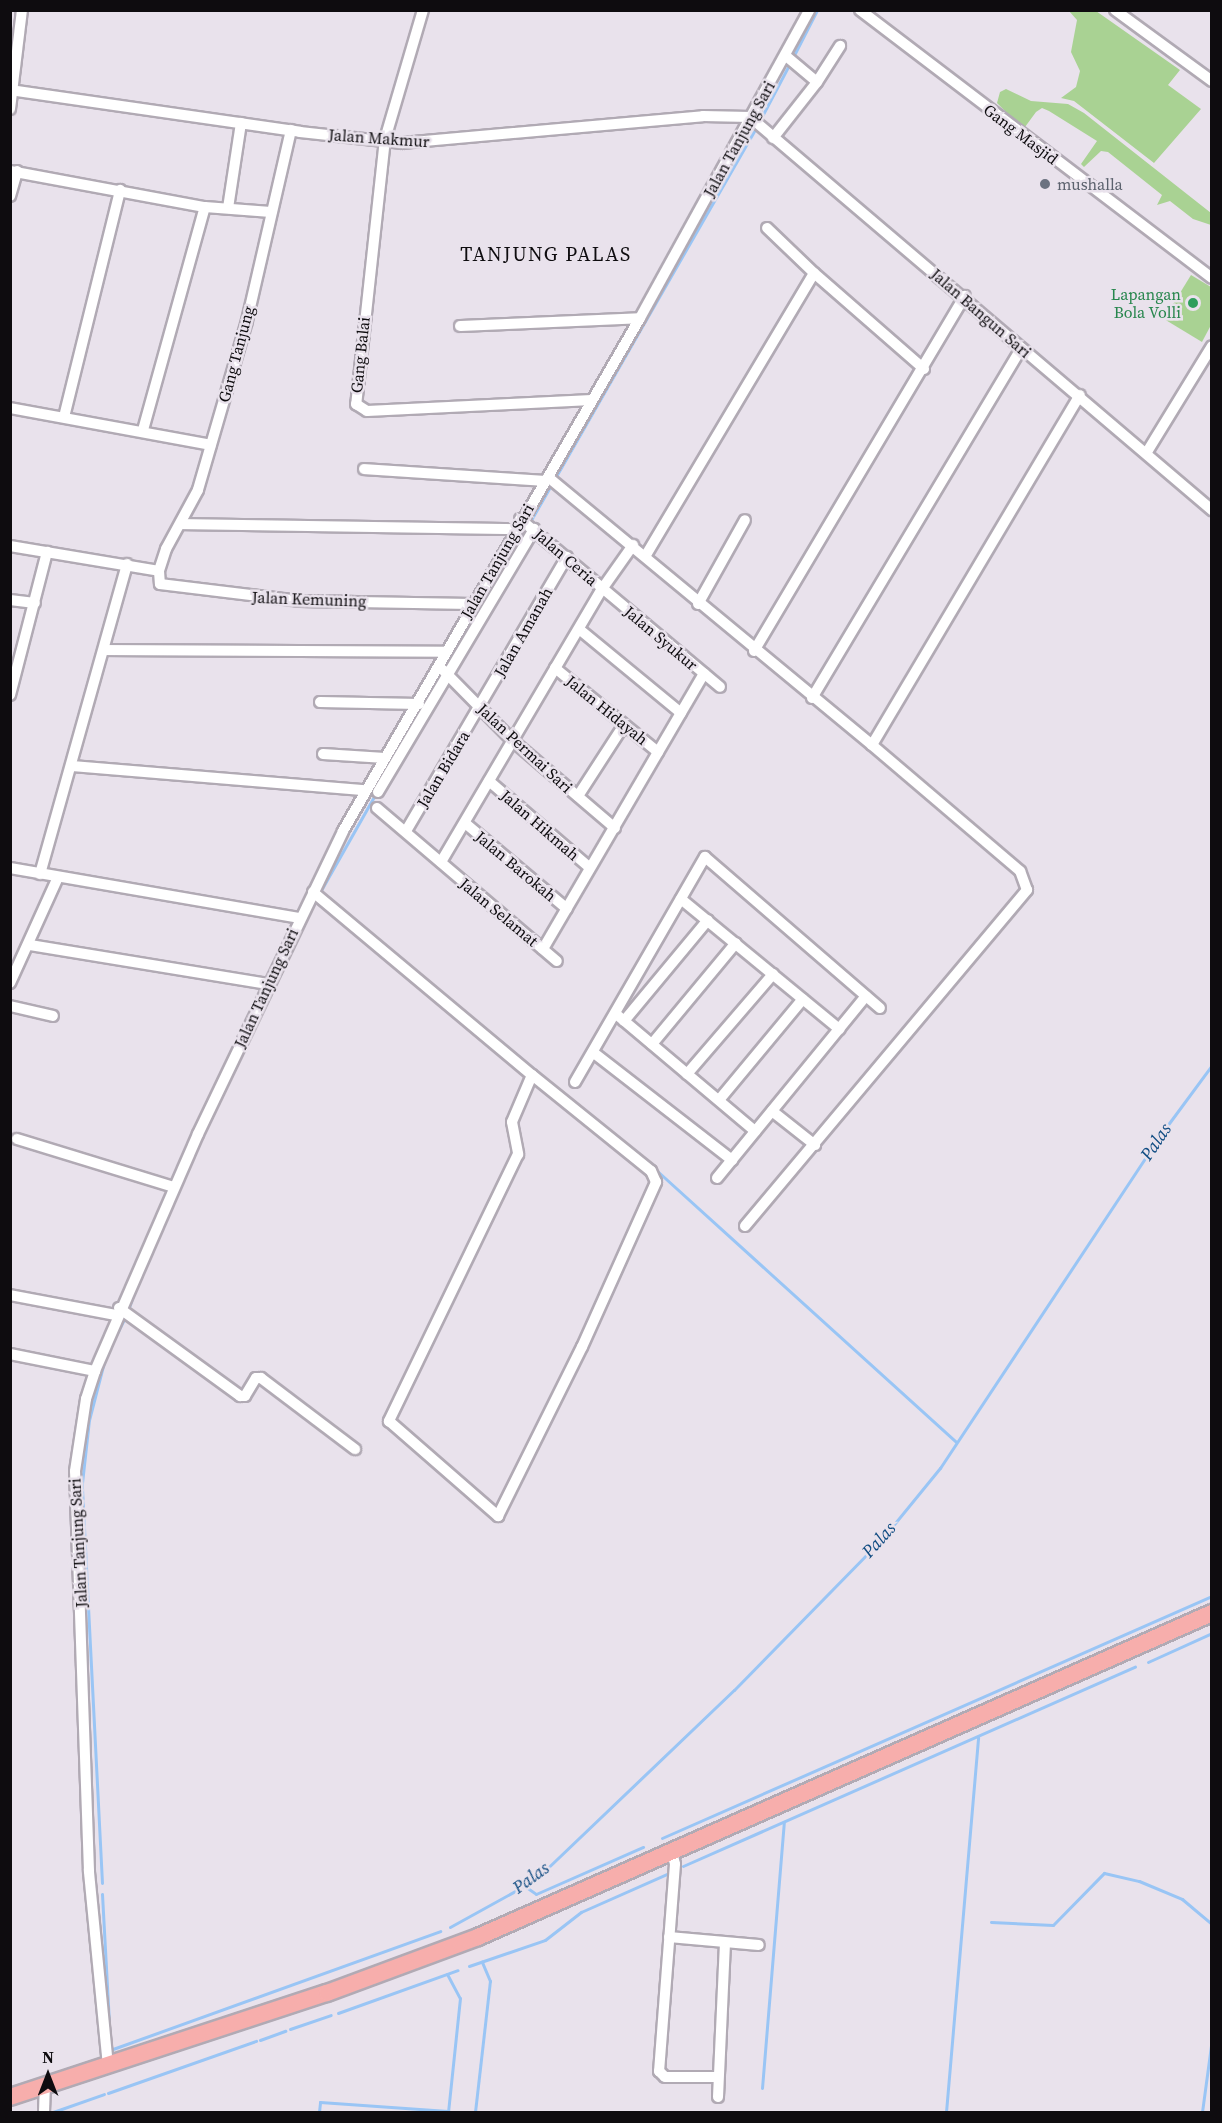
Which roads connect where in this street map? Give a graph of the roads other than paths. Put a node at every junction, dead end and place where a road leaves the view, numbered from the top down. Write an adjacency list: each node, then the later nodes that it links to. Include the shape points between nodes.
1 (22, 10): 10 (street)
2 (423, 10): 16 (street)
3 (809, 10): 7 (street, Jalan Tanjung Sari)
4 (860, 10): 25 (street, Gang Masjid)
5 (1115, 10): 8 (street)
6 (840, 46): 9 (street)
7 (790, 59): 9 (street); 12 (street, Jalan Tanjung Sari)
8 (1212, 81)
9 (817, 82): 15 (street)
10 (12, 90): 11 (street); 13 (street, Jalan Makmur)
11 (10, 109)
12 (756, 121): 15 (street, Jalan Bangun Sari); 16 (street, Jalan Makmur, via 703,116 420,143); 27 (street, Jalan Tanjung Sari)
13 (241, 123): 14 (street, Jalan Makmur); 21 (street)
14 (291, 130): 16 (street, Jalan Makmur); 22 (street, Gang Tanjung)
15 (772, 138): 26 (street, Jalan Bangun Sari)
16 (385, 139): 33 (street, Gang Balai, via 363,320 358,407 367,411)
17 (13, 170): 18 (street); 19 (street)
18 (120, 190): 20 (street); 35 (street)
19 (10, 196)
20 (205, 207): 21 (street); 36 (street)
21 (228, 208): 22 (street)
22 (271, 212): 37 (street, Gang Tanjung, via 247,321)
23 (767, 228): 24 (street)
24 (814, 273): 31 (street); 48 (street)
25 (1212, 278)
26 (965, 296): 30 (street, Jalan Bangun Sari); 31 (street)
27 (640, 318): 28 (street); 33 (street, Jalan Tanjung Sari)
28 (460, 326)
29 (1211, 348): 38 (street)
30 (1021, 349): 32 (street, Jalan Bangun Sari); 66 (street)
31 (924, 369): 59 (street)
32 (1080, 395): 38 (street, Jalan Bangun Sari); 73 (street)
33 (592, 400): 40 (street, Jalan Tanjung Sari)
34 (10, 408): 35 (street)
35 (64, 417): 36 (street)
36 (143, 430): 37 (street)
37 (211, 445): 43 (street, Gang Tanjung, via 198,490)
38 (1147, 452): 41 (street, Jalan Bangun Sari)
39 (364, 469): 40 (street)
40 (546, 479): 44 (street, Jalan Tanjung Sari); 45 (street)
41 (1212, 510)
42 (745, 520): 56 (street)
43 (182, 524): 44 (street); 51 (street, Gang Tanjung)
44 (525, 525): 49 (street, Jalan Ceria); 55 (street, Jalan Tanjung Sari); 62 (street)
45 (633, 545): 48 (street); 52 (street)
46 (10, 546): 47 (street)
47 (47, 552): 50 (street); 54 (street)
48 (646, 555): 56 (street)
49 (567, 557): 52 (street, Jalan Ceria); 69 (street, Jalan Amanah)
50 (127, 564): 51 (street); 58 (street)
51 (159, 571): 55 (street, Jalan Kemuning, via 160,584 233,596)
52 (602, 589): 57 (street); 63 (street, Jalan Syukur)
53 (10, 600): 54 (street)
54 (35, 603): 65 (street)
55 (471, 604): 60 (street, Jalan Tanjung Sari)
56 (698, 604): 59 (street)
57 (579, 629): 61 (street); 70 (street)
58 (104, 650): 60 (street); 77 (street)
59 (754, 651): 66 (street)
60 (444, 652): 62 (street, Jalan Tanjung Sari)
61 (555, 668): 71 (street, Jalan Hidayah); 72 (street)
62 (443, 670): 68 (street, Jalan Tanjung Sari); 69 (street, Jalan Permai Sari); 76 (street)
63 (704, 674): 64 (street, Jalan Syukur); 70 (street)
64 (720, 687)
65 (10, 695)
66 (812, 698): 73 (street)
67 (320, 702): 68 (street)
68 (419, 704): 76 (street, Jalan Tanjung Sari)
69 (480, 708): 72 (street, Jalan Permai Sari); 85 (street, Jalan Bidara)
70 (681, 713): 74 (street)
71 (624, 725): 74 (street, Jalan Hidayah); 81 (street)
72 (513, 741): 78 (street); 81 (street, Jalan Permai Sari)
73 (872, 745): 119 (street, via 1020,871 1027,890)
74 (658, 752): 84 (street)
75 (323, 754): 76 (street)
76 (387, 764): 79 (street, Jalan Tanjung Sari); 80 (street)
77 (71, 766): 79 (street); 89 (street)
78 (489, 781): 83 (street); 88 (street, Jalan Hikmah)
79 (366, 790): 91 (street, Jalan Tanjung Sari)
80 (378, 792)
81 (578, 796): 84 (street, Jalan Permai Sari)
82 (377, 808): 85 (street, Jalan Selamat)
83 (465, 823): 86 (street); 93 (street, Jalan Barokah)
84 (615, 828): 88 (street)
85 (406, 831): 86 (street, Jalan Selamat)
86 (441, 862): 98 (street, Jalan Selamat)
87 (10, 868): 89 (street)
88 (590, 868): 93 (street)
89 (40, 874): 90 (street)
90 (58, 877): 94 (street); 97 (street)
91 (316, 894): 94 (street, Jalan Tanjung Sari); 113 (street)
92 (681, 899): 95 (street); 103 (street, via 705,857); 108 (street)
93 (567, 909): 98 (street)
94 (299, 918): 102 (street, Jalan Tanjung Sari)
95 (708, 920): 96 (street); 108 (street)
96 (736, 943): 100 (street); 110 (street)
97 (30, 945): 101 (street); 102 (street)
98 (543, 949): 99 (street, Jalan Selamat)
99 (557, 961)
100 (772, 974): 104 (street); 112 (street)
101 (12, 976)
102 (268, 984): 122 (street, Jalan Tanjung Sari)
103 (866, 996): 106 (street); 109 (street)
104 (803, 999): 109 (street); 115 (street)
105 (10, 1006): 107 (street)
106 (880, 1008)
107 (53, 1016)
108 (620, 1018): 110 (street); 111 (street)
109 (839, 1029): 116 (street)
110 (652, 1044): 112 (street)
111 (594, 1053): 114 (street); 120 (street)
112 (687, 1074): 115 (street)
113 (532, 1075): 113 (street, via 651,1172 656,1182 577,1358 498,1516 389,1421 518,1154 512,1122)
114 (575, 1082)
115 (719, 1100): 117 (street)
116 (772, 1111): 117 (street); 119 (street)
117 (755, 1131): 120 (street)
118 (17, 1139): 122 (street)
119 (815, 1145): 123 (street)
120 (732, 1160): 121 (street)
121 (717, 1178)
122 (174, 1186): 125 (street, Jalan Tanjung Sari)
123 (745, 1227)
124 (10, 1295): 125 (street)
125 (118, 1312): 127 (street, Jalan Tanjung Sari); 128 (street, via 240,1396 245,1396 256,1378 261,1378)
126 (10, 1354): 127 (street)
127 (94, 1371): 134 (street, Jalan Tanjung Sari, via 75,1471 89,1871)
128 (355, 1449)
129 (1212, 1612): 130 (main road)
130 (672, 1852): 131 (street, via 675,1864); 134 (main road, via 478,1937)
131 (669, 1936): 132 (street); 135 (street, via 659,2071 665,2077)
132 (725, 1944): 133 (street); 135 (street)
133 (759, 1945)
134 (108, 2066): 136 (main road)
135 (718, 2077): 138 (street)
136 (45, 2086): 137 (main road); 139 (street)
137 (10, 2097)
138 (718, 2097)
139 (44, 2112)

